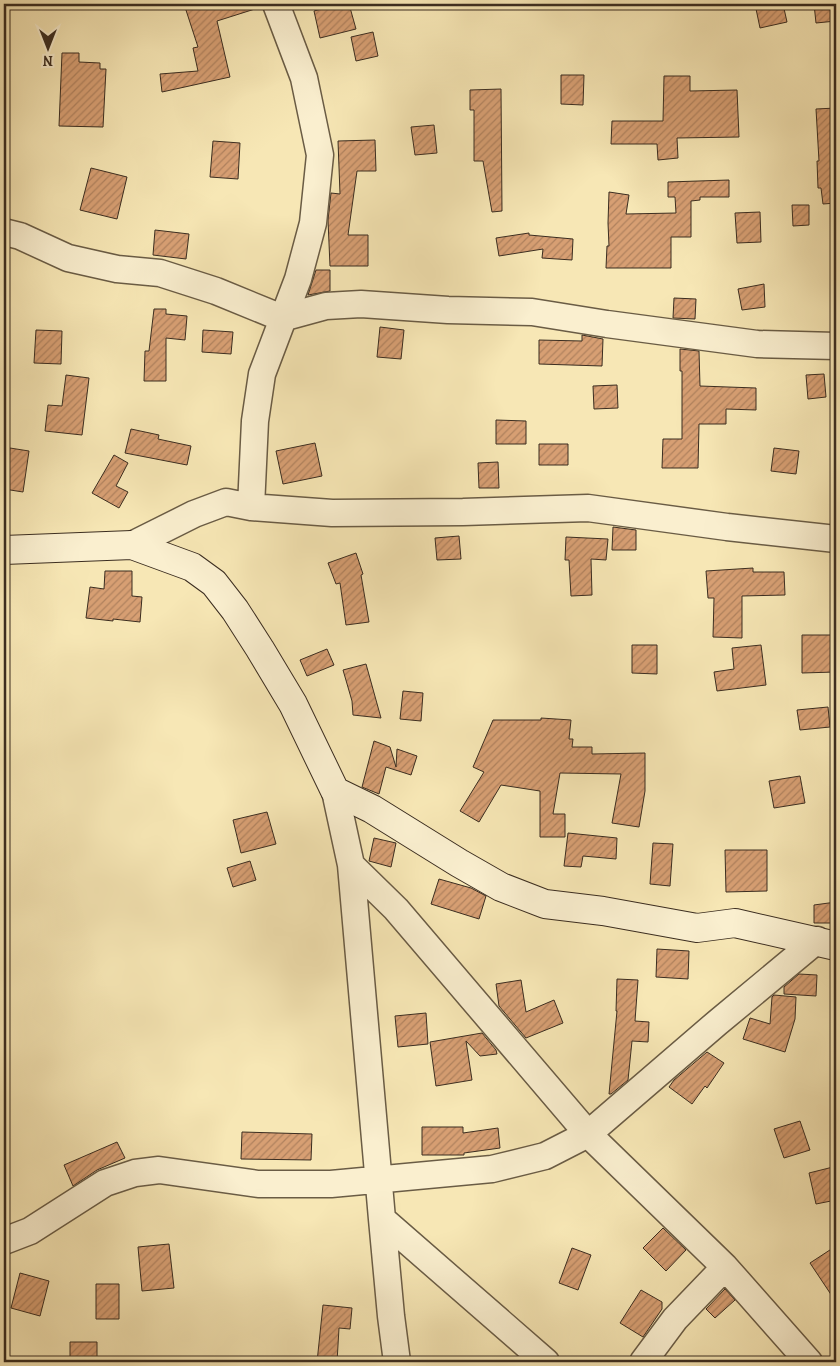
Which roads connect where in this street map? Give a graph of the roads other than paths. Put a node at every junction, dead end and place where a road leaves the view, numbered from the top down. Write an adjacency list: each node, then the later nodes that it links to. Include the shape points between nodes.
1 (276, 4): 3 (street, via 304,78 320,156 313,223 298,279)
2 (4, 232): 3 (street, via 68,258 160,274 216,291)
3 (282, 318): 4 (street, via 326,306 361,304 532,312 757,344); 5 (street, via 262,374 255,421)
4 (836, 346)
5 (251, 507): 6 (street, via 332,513 588,508); 7 (street, via 226,502)
6 (836, 539)
7 (132, 545): 8 (street); 9 (street, via 192,567 214,583 235,610 292,704)
8 (4, 550)
9 (335, 791): 10 (street); 11 (street, via 372,809 501,887 546,904 697,928 735,923)
10 (351, 865): 12 (street, via 396,909); 13 (street)
11 (826, 943): 12 (street, via 717,1022)
12 (588, 1134): 13 (street, via 545,1156 492,1169); 16 (street)
13 (378, 1180): 14 (street); 15 (street, via 258,1184 160,1170 135,1173 105,1183 30,1231)
14 (382, 1219): 17 (street); 18 (street)
15 (4, 1241)
16 (725, 1267): 19 (street, via 675,1320); 20 (street)
17 (397, 1362)
18 (546, 1362)
19 (643, 1362)
20 (808, 1362)

